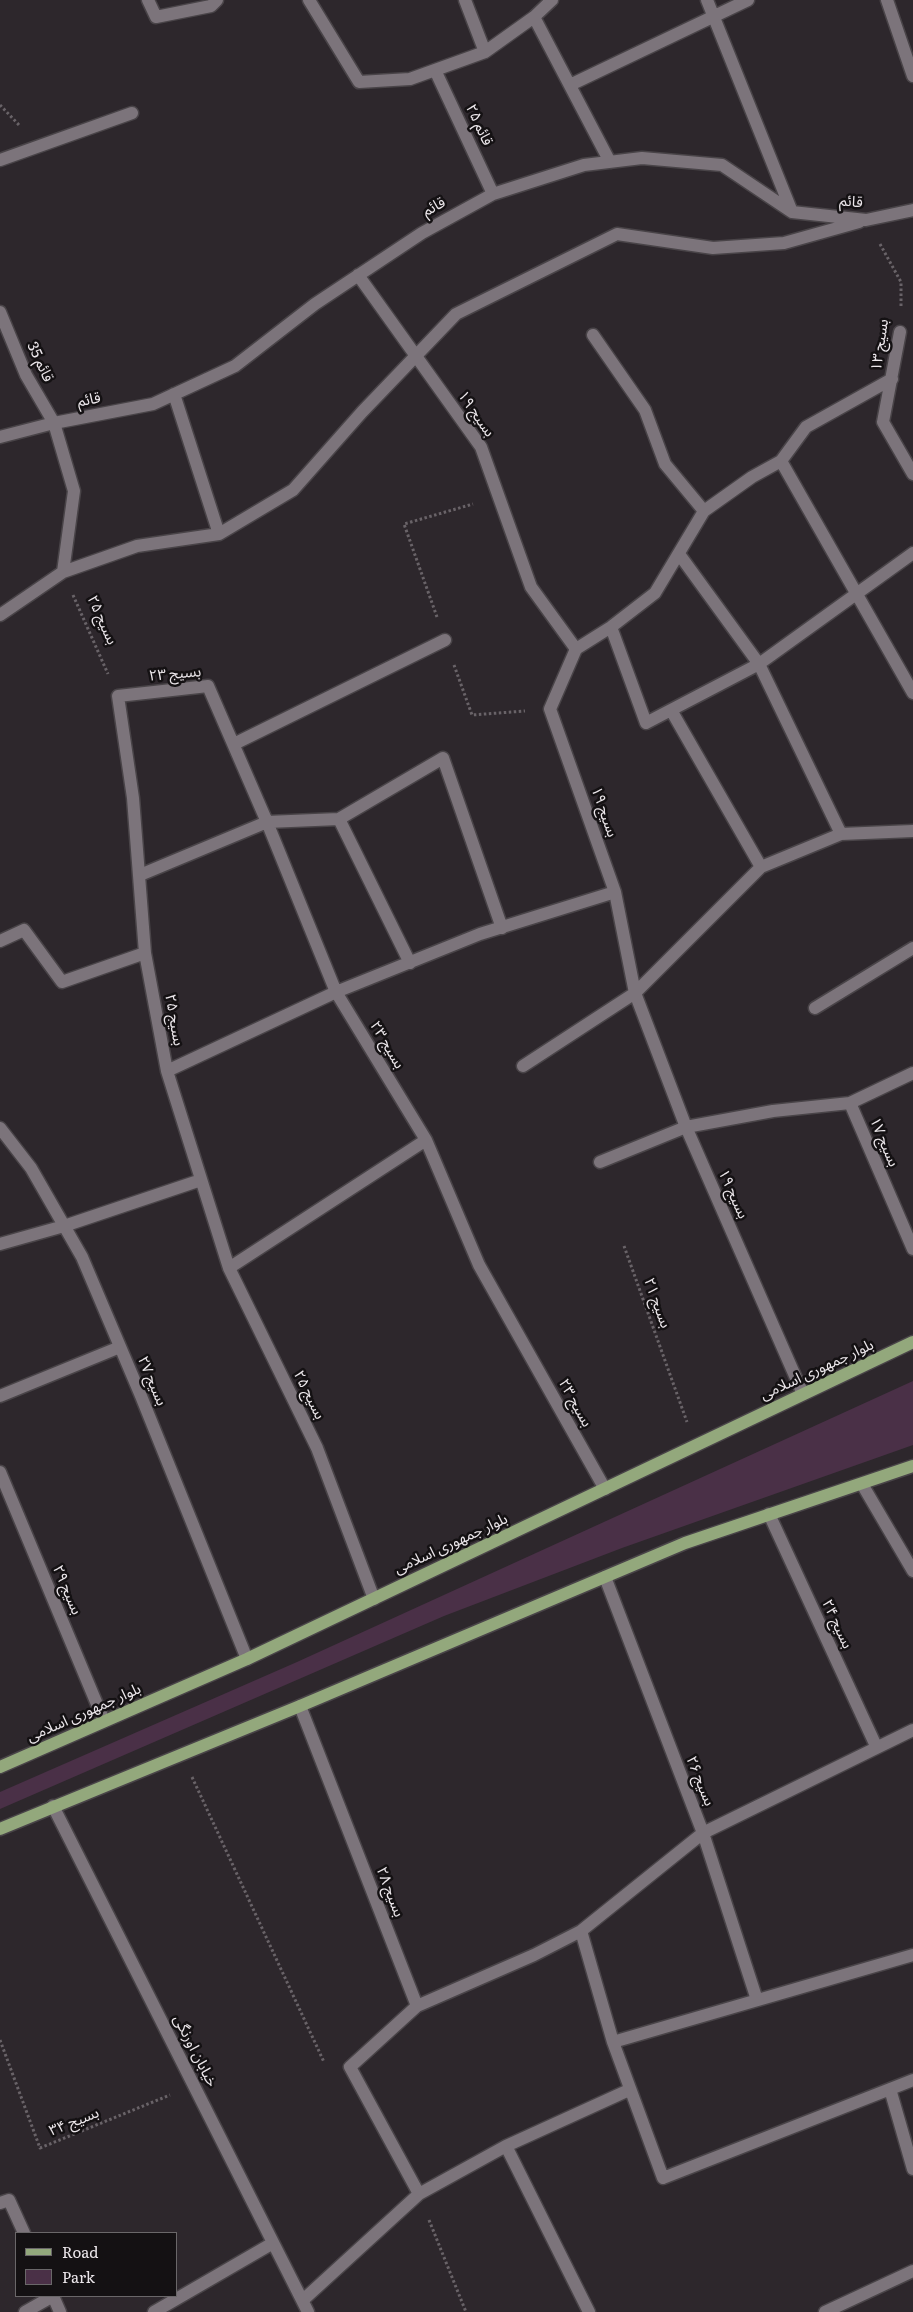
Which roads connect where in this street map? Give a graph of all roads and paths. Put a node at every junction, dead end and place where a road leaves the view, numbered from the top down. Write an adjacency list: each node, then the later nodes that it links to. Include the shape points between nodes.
1 (148, 0): 2 (street, via 156,18 211,6)
2 (217, 0)
3 (309, 0): 12 (street, via 359,82 410,79)
4 (464, 0): 11 (street)
5 (552, 0): 10 (street)
6 (707, 0): 9 (street)
7 (748, 0): 9 (street)
8 (887, 0): 13 (street)
9 (714, 15): 14 (street); 20 (street)
10 (534, 17): 11 (street); 14 (street)
11 (485, 52): 12 (street)
12 (435, 70): 18 (street, قائم ۲۵)
13 (913, 76)
14 (570, 85): 17 (street)
15 (132, 113): 16 (street)
16 (0, 160)
17 (610, 162): 18 (street, قائم, via 584,165); 20 (street, قائم, via 642,158 722,165)
18 (494, 194): 22 (street, قائم, via 422,233)
19 (913, 210): 21 (street, قائم)
20 (792, 212): 21 (street, قائم)
21 (866, 220): 24 (path, بسیج ۱۳, via 901,282); 26 (street, via 784,243 713,248 617,234 456,314)
22 (358, 275): 26 (street, بسیج ۱۹); 28 (street, قائم, via 235,366)
23 (1, 314): 29 (street, قائم 35, via 26,375)
24 (900, 332): 27 (street, بسیج ۱۳)
25 (593, 335): 34 (street, via 645,410 666,464)
26 (415, 356): 33 (street, بسیج ۱۹, via 481,447); 35 (street, via 293,490)
27 (892, 379): 31 (street, via 806,427); 32 (street, بسیج ۱۳, via 883,422)
28 (174, 394): 29 (street, قائم, via 153,404); 35 (street)
29 (54, 423): 30 (street, قائم); 38 (street, via 74,491)
30 (0, 436)
31 (781, 461): 34 (street); 39 (street)
32 (913, 474)
33 (499, 496): 42 (path, via 404,524); 43 (street, بسیج ۱۹, via 532,587)
34 (704, 511): 37 (street)
35 (219, 534): 38 (street, via 137,546)
36 (913, 553): 39 (street)
37 (679, 554): 41 (street, via 655,593); 44 (street)
38 (63, 572): 40 (street); 46 (path, بسیج ۲۵)
39 (857, 595): 44 (street); 45 (street)
40 (0, 615)
41 (610, 627): 43 (street); 48 (street, via 646,723)
42 (445, 640): 47 (path, via 472,715); 49 (street)
43 (576, 649): 47 (street)
44 (759, 664): 48 (street); 53 (street)
45 (913, 694)
46 (118, 696): 49 (street, بسیج ۲۳, via 208,686); 55 (street, بسیج ۲۵)
47 (550, 709): 56 (street, بسیج ۱۹)
48 (671, 710): 54 (street)
49 (234, 744): 51 (street, بسیج ۲۳)
50 (340, 819): 51 (street); 57 (street, via 443,758); 61 (street)
51 (267, 822): 55 (street); 62 (street, بسیج ۲۳)
52 (913, 831): 53 (street)
53 (841, 834): 54 (street)
54 (760, 867): 63 (street)
55 (140, 875): 60 (street, بسیج ۲۵)
56 (615, 892): 57 (street); 63 (street, بسیج ۱۹)
57 (502, 928): 61 (street)
58 (0, 940): 60 (street, via 24,930 62,982)
59 (913, 948): 64 (street)
60 (146, 953): 66 (street, بسیج ۲۵)
61 (410, 963): 62 (street)
62 (336, 992): 66 (street); 71 (street, بسیج ۲۳)
63 (635, 993): 65 (street); 69 (street, بسیج ۱۹)
64 (815, 1008)
65 (523, 1066)
66 (167, 1071): 73 (street, بسیج ۲۵)
67 (913, 1073): 68 (street)
68 (850, 1103): 69 (street, via 774,1111); 77 (street, بسیج ۱۷)
69 (686, 1127): 72 (street); 81 (street, بسیج ۱۹)
70 (0, 1128): 74 (street, بسیج ۲۷, via 31,1168)
71 (426, 1140): 78 (street); 87 (street, بسیج ۲۳, via 479,1265)
72 (600, 1162)
73 (201, 1180): 74 (street); 78 (street, بسیج ۲۵)
74 (64, 1226): 75 (street); 80 (street, بسیج ۲۷, via 82,1257)
75 (0, 1244)
76 (624, 1246): 83 (path, بسیج ۲۱)
77 (913, 1249)
78 (229, 1268): 91 (street, بسیج ۲۵, via 317,1448)
79 (913, 1342): 81 (main road, بلوار جمهوری اسلامی)
80 (120, 1347): 82 (street); 92 (street, بسیج ۲۷)
81 (803, 1394): 83 (main road, بلوار جمهوری اسلامی)
82 (0, 1396)
83 (695, 1445): 87 (main road, بلوار جمهوری اسلامی)
84 (913, 1466): 86 (main road)
85 (0, 1472): 94 (street, بسیج ۲۹)
86 (862, 1484): 88 (main road); 89 (street)
87 (605, 1489): 91 (main road, بلوار جمهوری اسلامی)
88 (769, 1514): 90 (main road, via 685,1543); 96 (street, بسیج ۲۴)
89 (913, 1571)
90 (605, 1577): 93 (main road); 101 (street, بسیج ۲۶)
91 (374, 1599): 92 (main road, بلوار جمهوری اسلامی)
92 (248, 1659): 94 (main road, بلوار جمهوری اسلامی)
93 (300, 1706): 97 (main road); 105 (street, بسیج ۲۸)
94 (104, 1722): 98 (main road, بلوار جمهوری اسلامی)
95 (913, 1730): 96 (street)
96 (876, 1746): 101 (street)
97 (181, 1754): 99 (main road); 108 (path, via 325,2065)
98 (0, 1767)
99 (53, 1806): 100 (main road); 110 (street, خیابان اورنگی)
100 (0, 1829)
101 (703, 1833): 102 (street); 104 (street, بسیج ۲۶)
102 (581, 1931): 105 (street, via 534,1956); 107 (street)
103 (913, 1955): 104 (street)
104 (756, 2000): 107 (street)
105 (417, 2006): 108 (street)
106 (0, 2040): 110 (path, بسیج ۳۴, via 40,2148)
107 (613, 2042): 112 (street)
108 (350, 2067): 115 (street)
109 (913, 2080): 111 (street)
110 (194, 2085): 118 (street, خیابان اورنگی)
111 (890, 2089): 112 (street, via 663,2178); 114 (street)
112 (630, 2090): 113 (street)
113 (506, 2146): 115 (street); 127 (street)
114 (913, 2169)
115 (418, 2194): 122 (street); 126 (path)
116 (0, 2203): 117 (street, via 9,2200)
117 (24, 2232)
118 (273, 2243): 122 (street, خیابان اورنگی); 125 (street)
119 (913, 2271): 128 (street)
120 (51, 2297): 123 (street)
121 (53, 2297): 124 (street)
122 (306, 2306)
123 (25, 2312)
124 (60, 2312)
125 (154, 2312)
126 (466, 2312)
127 (589, 2312)
128 (825, 2312)

